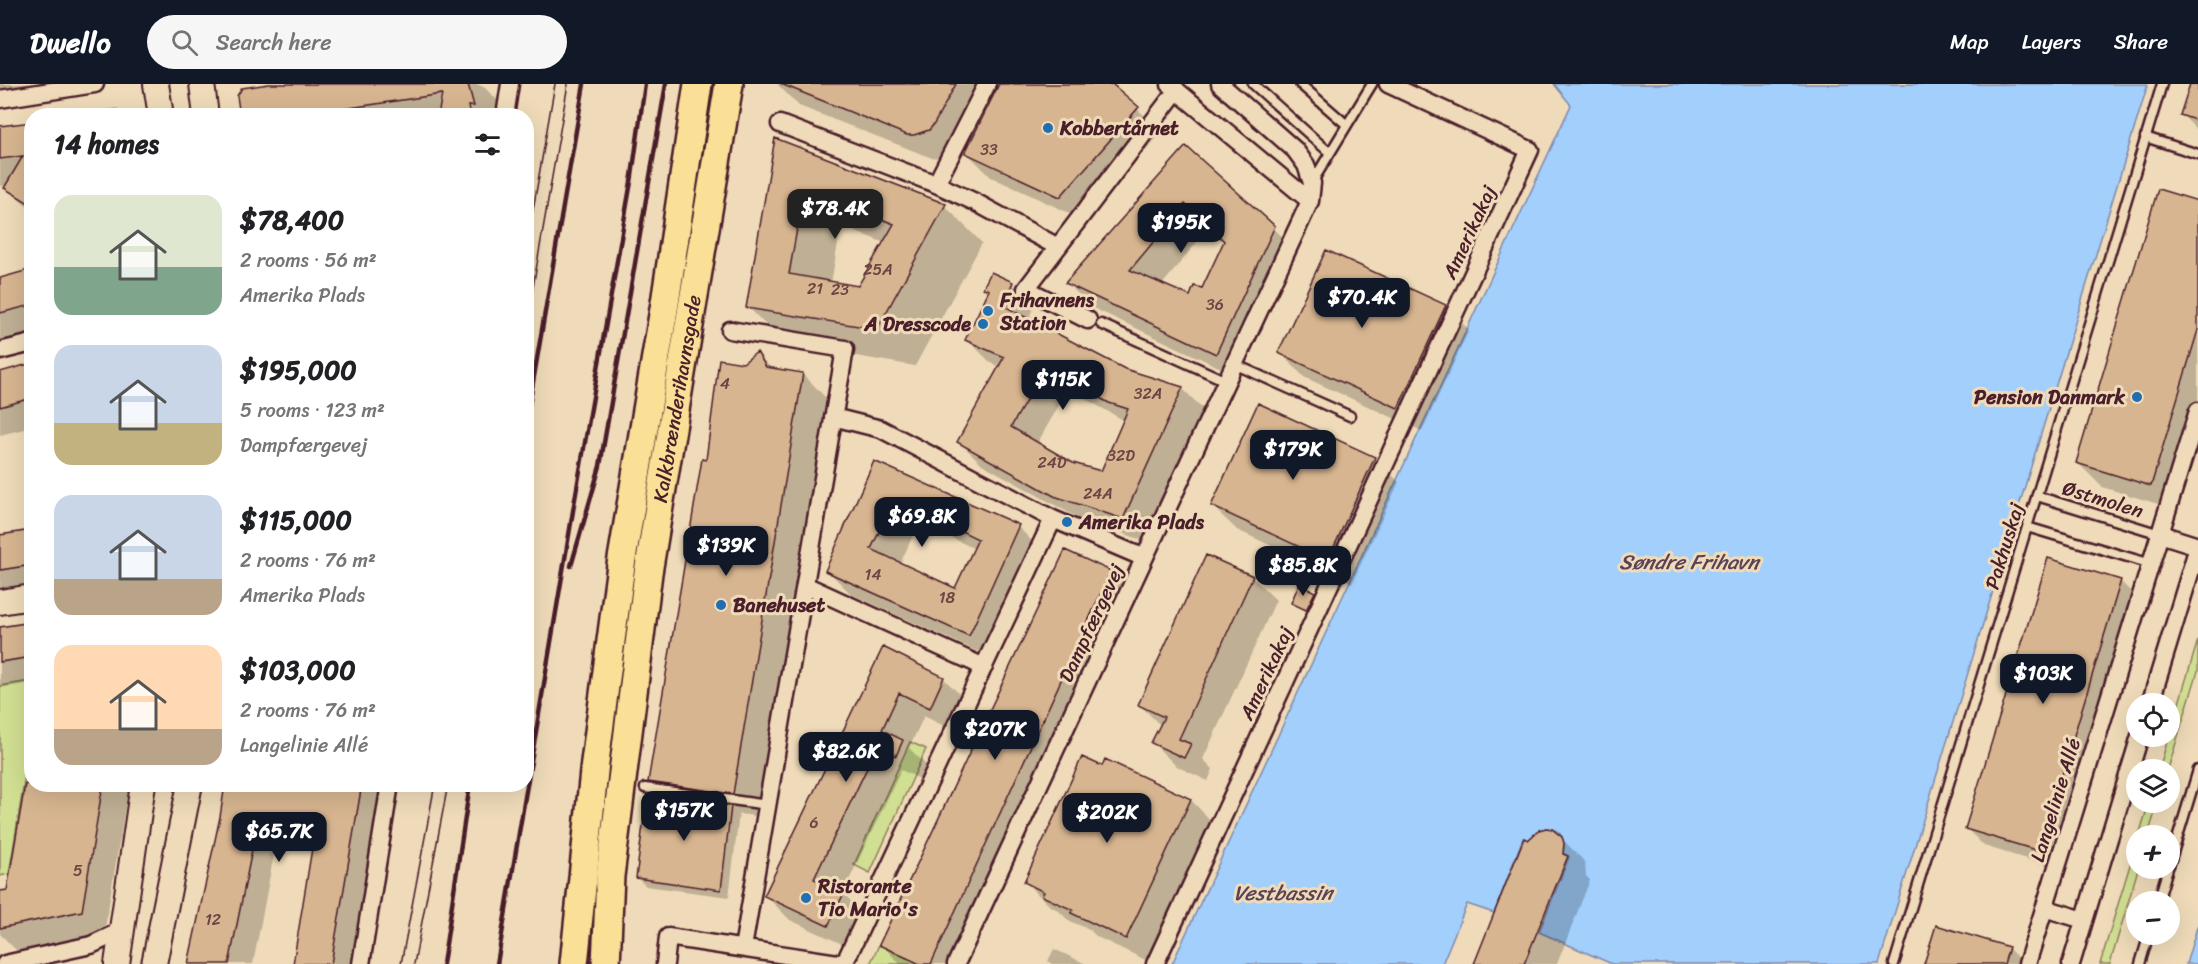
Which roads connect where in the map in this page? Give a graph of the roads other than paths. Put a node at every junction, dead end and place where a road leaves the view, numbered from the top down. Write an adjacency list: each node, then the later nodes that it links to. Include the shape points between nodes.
1 (95, 84): 15 (street)
2 (156, 84): 16 (street)
3 (202, 84): 17 (street)
4 (510, 84): 18 (street)
5 (698, 84): 67 (main road, Kalkbrænderihavnsgade, via 620,576 594,762)
6 (729, 84): 68 (main road, Kalkbrænderihavnsgade, via 647,585 611,865)
7 (987, 84): 25 (street)
8 (1220, 84): 24 (street, via 1295,150)
9 (1253, 84): 22 (lane)
10 (1300, 84): 20 (lane)
11 (1372, 84): 20 (lane)
12 (1388, 84): 72 (street, Amerikakaj, via 1530,150)
13 (2162, 84): 21 (lane, Pakhuskaj)
14 (1173, 87): 26 (street); 27 (street)
15 (0, 99)
16 (160, 108)
17 (205, 108)
18 (506, 108)
19 (780, 124): 25 (street)
20 (1347, 125): 22 (lane)
21 (2145, 138): 23 (lane); 37 (lane, Pakhuskaj)
22 (1330, 153): 24 (lane)
23 (2198, 154)
24 (1312, 183): 26 (street, Dampfærgevej)
25 (936, 184): 27 (street)
26 (1310, 201): 32 (street, Dampfærgevej)
27 (1058, 247): 28 (street, via 1026,289)
28 (1094, 322): 33 (lane)
29 (730, 330): 36 (street, via 845,349)
30 (24, 346): 31 (street)
31 (0, 351)
32 (1234, 364): 33 (street, Dampfærgevej); 35 (lane)
33 (1226, 381): 42 (street, Dampfærgevej)
34 (2198, 411): 40 (street, Langelinie Allé)
35 (1350, 416)
36 (833, 417): 38 (street, via 881,429); 44 (street)
37 (2037, 496): 39 (lane, Pakhuskaj); 40 (lane, Østmolen)
38 (1053, 519): 42 (street); 47 (street)
39 (2027, 527): 43 (lane); 73 (lane, Pakhuskaj)
40 (2160, 534): 41 (street); 43 (street, Langelinie Allé)
41 (2198, 546): 48 (street)
42 (1145, 556): 71 (street, Dampfærgevej)
43 (2151, 564): 57 (street, Langelinie Allé)
44 (805, 585): 47 (street); 55 (street)
45 (24, 598): 46 (street)
46 (0, 602)
47 (984, 667): 70 (street)
48 (2153, 693)
49 (2137, 747): 58 (street)
50 (2198, 770): 56 (lane)
51 (645, 788): 55 (lane)
52 (142, 792): 59 (street)
53 (188, 792): 65 (street)
54 (389, 792): 66 (street)
55 (768, 805): 62 (street)
56 (2180, 831)
57 (2044, 908): 58 (street); 74 (street, Langelinie Allé)
58 (2084, 920): 75 (street)
59 (123, 930): 60 (street); 63 (street)
60 (91, 945): 63 (street); 64 (street)
61 (2145, 945): 76 (lane)
62 (743, 948): 69 (street, via 668,937); 70 (street)
63 (118, 960)
64 (5, 964)
65 (154, 964)
66 (361, 964)
67 (574, 964)
68 (606, 964)
69 (665, 964)
70 (844, 964)
71 (956, 964)
72 (1155, 964)
73 (1894, 964)
74 (2027, 964)
75 (2071, 964)
76 (2140, 964)

